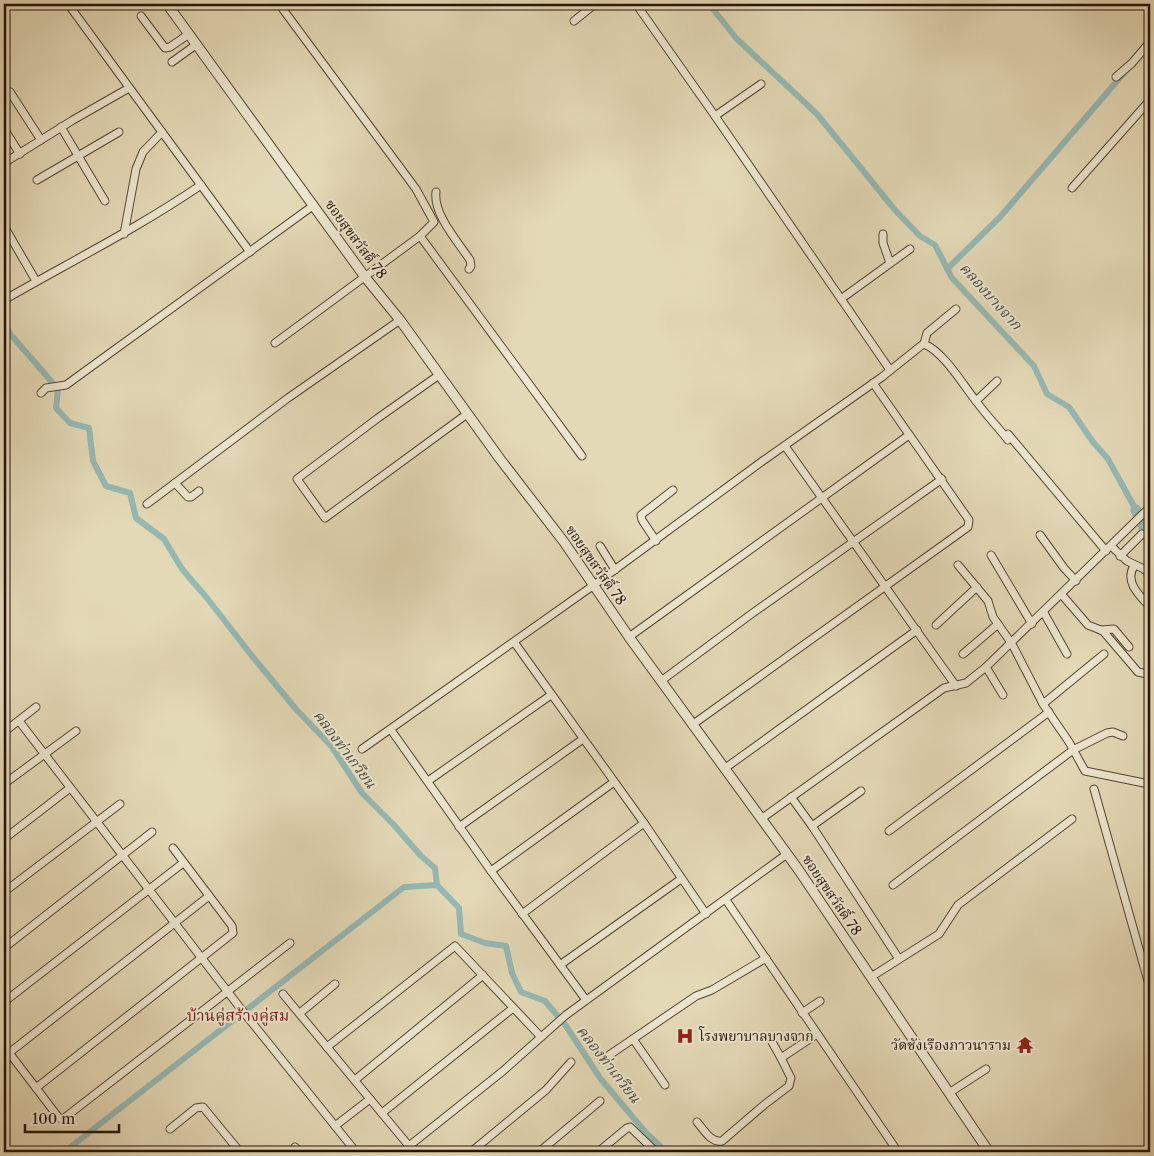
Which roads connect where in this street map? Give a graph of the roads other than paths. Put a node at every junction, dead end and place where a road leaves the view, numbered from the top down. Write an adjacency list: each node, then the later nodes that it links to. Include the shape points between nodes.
1 (68, 4): 14 (street)
2 (167, 4): 8 (street, ซอยสุขสวัสดิ์ 78)
3 (279, 4): 33 (street, via 414,186)
4 (594, 4): 7 (street)
5 (637, 6): 17 (street)
6 (141, 16): 8 (street, via 165,48 170,48)
7 (574, 21)
8 (189, 34): 10 (street, ซอยสุขสวัสดิ์ 78)
9 (1150, 42): 12 (street)
10 (197, 44): 11 (street); 31 (street, ซอยสุขสวัสดิ์ 78)
11 (172, 62)
12 (1116, 77)
13 (761, 84): 17 (street)
14 (129, 88): 18 (street); 21 (street)
15 (4, 89): 22 (street, via 10,92)
16 (1150, 100): 28 (street)
17 (715, 116): 44 (street)
18 (61, 127): 22 (street); 24 (street)
19 (4, 129): 23 (street)
20 (119, 132): 24 (street)
21 (162, 132): 27 (street); 35 (street, via 142,152)
22 (41, 140): 23 (street)
23 (20, 154): 25 (street)
24 (78, 156): 26 (street); 30 (street)
25 (4, 163)
26 (37, 180)
27 (201, 185): 35 (street); 39 (street)
28 (1072, 188)
29 (436, 192): 32 (street, via 436,206)
30 (105, 201)
31 (314, 204): 39 (street); 42 (street, ซอยสุขสวัสดิ์ 78)
32 (443, 219): 33 (street); 41 (street, via 470,260)
33 (434, 222): 37 (street)
34 (4, 226): 43 (street)
35 (124, 234): 43 (street)
36 (883, 234): 40 (street)
37 (420, 236): 42 (street); 61 (street)
38 (910, 249): 40 (street)
39 (250, 252): 54 (street, via 70,382)
40 (890, 263): 44 (street)
41 (469, 269)
42 (365, 277): 47 (street, ซอยสุขสวัสดิ์ 78); 48 (street)
43 (36, 281): 45 (street)
44 (841, 299): 50 (street)
45 (4, 300)
46 (956, 309): 49 (street, via 927,333)
47 (400, 320): 51 (street, ซอยสุขสวัสดิ์ 78); 63 (street, via 288,398)
48 (275, 343)
49 (924, 344): 50 (street); 55 (street, via 935,350)
50 (890, 370): 53 (street)
51 (439, 375): 57 (street, ซอยสุขสวัสดิ์ 78); 57 (street, via 297,479 325,518)
52 (997, 381): 55 (street)
53 (873, 383): 58 (street); 60 (street)
54 (43, 390)
55 (976, 401): 59 (street)
56 (988, 411): 74 (street)
57 (467, 414): 82 (street, ซอยสุขสวัสดิ์ 78)
58 (909, 435): 62 (street); 66 (street)
59 (1008, 440)
60 (785, 446): 66 (street); 71 (street)
61 (582, 456)
62 (942, 479): 72 (street); 83 (street, via 970,524)
63 (175, 483): 65 (street, via 188,498); 67 (street)
64 (673, 490): 71 (street, via 641,515)
65 (199, 491)
66 (822, 498): 72 (street); 93 (street)
67 (147, 504)
68 (1149, 509): 74 (street)
69 (1142, 534): 76 (street)
70 (1040, 535): 81 (street)
71 (656, 541): 79 (street)
72 (854, 543): 83 (street); 102 (street)
73 (600, 546): 79 (street)
74 (1108, 548): 76 (street); 81 (street)
75 (991, 555): 89 (street)
76 (1120, 556): 78 (street)
77 (958, 565): 84 (street)
78 (1134, 566): 80 (street); 86 (street, via 1130,575 1135,591)
79 (615, 570): 82 (street)
80 (1150, 574)
81 (1076, 581): 85 (street)
82 (594, 585): 93 (street, ซอยสุขสวัสดิ์ 78); 94 (street)
83 (884, 586): 91 (street); 110 (street)
84 (977, 587): 88 (street, via 988,601); 90 (street)
85 (1062, 595): 87 (street); 92 (street, via 1088,625)
86 (1150, 607)
87 (1044, 613): 89 (street); 98 (street)
88 (998, 624): 95 (street); 97 (street)
89 (1032, 624): 95 (street)
90 (936, 625)
91 (917, 630): 103 (street); 119 (street)
92 (1101, 630): 96 (street, via 1114,629); 101 (street, via 1138,672)
93 (629, 637): 102 (street, ซอยสุขสวัสดิ์ 78)
94 (514, 642): 105 (street); 111 (street)
95 (1012, 644): 100 (street); 106 (street)
96 (1129, 647)
97 (964, 654)
98 (1067, 654)
99 (1104, 654): 106 (street)
100 (986, 668): 103 (street, via 966,683); 104 (street)
101 (1147, 674)
102 (661, 681): 110 (street, ซอยสุขสวัสดิ์ 78)
103 (956, 686): 127 (street, via 944,688)
104 (1003, 694)
105 (551, 695): 115 (street); 120 (street)
106 (1043, 704): 108 (street)
107 (36, 708): 109 (street)
108 (1048, 712): 117 (street); 135 (street)
109 (19, 721): 113 (street); 118 (street)
110 (692, 724): 119 (street, ซอยสุขสวัสดิ์ 78)
111 (391, 730): 116 (street); 120 (street)
112 (76, 731): 118 (street)
113 (4, 732)
114 (1124, 736): 117 (street, via 1107,733)
115 (583, 739): 121 (street); 134 (street)
116 (362, 749)
117 (1073, 750): 123 (street, via 1085,771); 144 (street)
118 (44, 754): 122 (street); 124 (street)
119 (724, 769): 129 (street, ซอยสุขสวัสดิ์ 78)
120 (428, 781): 134 (street)
121 (614, 782): 132 (street); 142 (street)
122 (4, 784)
123 (1149, 784)
124 (70, 788): 131 (street); 137 (street)
125 (1094, 789): 161 (street)
126 (861, 791): 133 (street)
127 (791, 797): 129 (street); 133 (street)
128 (120, 804): 131 (street)
129 (761, 819): 139 (street, ซอยสุขสวัสดิ์ 78)
130 (1072, 819): 156 (street, via 964,900 953,910 939,934)
131 (96, 822): 140 (street); 146 (street)
132 (644, 823): 143 (street); 149 (street)
133 (812, 826): 156 (street)
134 (459, 827): 142 (street)
135 (889, 831)
136 (152, 832): 140 (street)
137 (4, 839)
138 (173, 848): 141 (street)
139 (787, 854): 148 (street); 159 (street, ซอยสุขสวัสดิ์ 78)
140 (122, 856): 145 (street); 153 (street)
141 (183, 863): 145 (street); 147 (street)
142 (491, 871): 149 (street)
143 (681, 879): 150 (street); 157 (street)
144 (893, 885)
145 (148, 890): 151 (street); 166 (street)
146 (4, 892)
147 (209, 896): 151 (street); 154 (street, via 234,931)
148 (726, 900): 150 (street); 155 (street)
149 (522, 914): 157 (street)
150 (706, 914): 164 (street)
151 (175, 924): 154 (street); 176 (street)
152 (290, 944): 162 (street)
153 (4, 948)
154 (202, 958): 162 (street); 183 (street)
155 (766, 958): 169 (street); 172 (street, via 733,979 696,996)
156 (900, 960): 159 (street)
157 (560, 965): 164 (street)
158 (483, 975): 167 (street); 175 (street, via 458,948 453,947); 181 (street)
159 (871, 977): 184 (street, ซอยสุขสวัสดิ์ 78)
160 (335, 984): 168 (street)
161 (1150, 988)
162 (228, 992): 183 (street, via 63,1119 58,1118); 189 (street)
163 (284, 994): 168 (street)
164 (586, 1000): 171 (street)
165 (820, 1001): 169 (street)
166 (4, 1002)
167 (514, 1008): 171 (street); 187 (street)
168 (300, 1013): 175 (street)
169 (802, 1013): 170 (street)
170 (817, 1034): 177 (street); 198 (street)
171 (540, 1037): 191 (street)
172 (633, 1039): 178 (street); 182 (street)
173 (772, 1042): 177 (street)
174 (4, 1046): 176 (street)
175 (327, 1047): 181 (street)
176 (9, 1053): 183 (street)
177 (781, 1058): 188 (street, via 791,1078 789,1086 722,1141 712,1139)
178 (602, 1060)
179 (571, 1062): 194 (street, via 546,1090)
180 (986, 1069): 184 (street)
181 (355, 1080): 185 (street)
182 (664, 1085)
183 (36, 1088)
184 (949, 1093): 199 (street, ซอยสุขสวัสดิ์ 78)
185 (370, 1099): 187 (street); 189 (street)
186 (600, 1101): 195 (street)
187 (382, 1113): 191 (street)
188 (697, 1122)
189 (335, 1126): 193 (street)
190 (170, 1129): 192 (street, via 196,1108 204,1107)
191 (412, 1149)
192 (240, 1152)
193 (356, 1152)
194 (471, 1152)
195 (539, 1152)
196 (598, 1152): 197 (street, via 629,1127)
197 (656, 1152)
198 (898, 1152)
199 (989, 1152)

